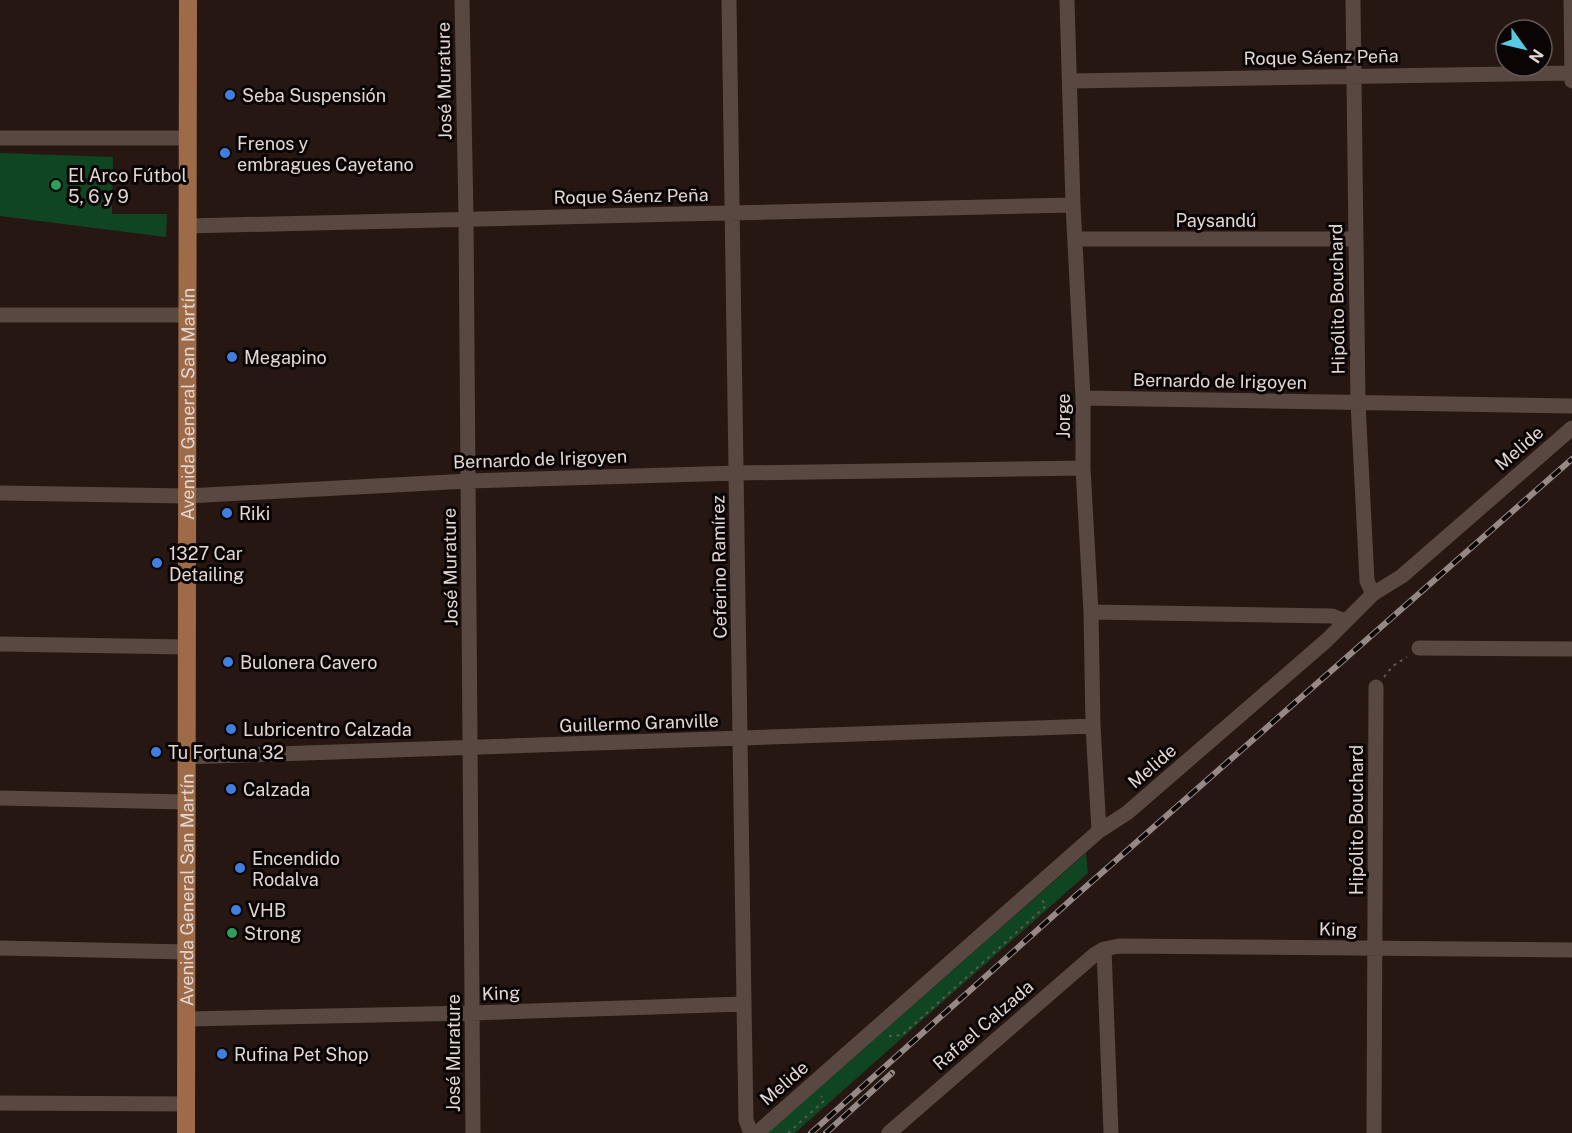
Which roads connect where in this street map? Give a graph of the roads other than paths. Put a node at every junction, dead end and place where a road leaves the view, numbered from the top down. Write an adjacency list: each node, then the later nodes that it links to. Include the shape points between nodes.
1 (188, 0): 12 (main road, Avenida General San Martín)
2 (462, 0): 15 (street, José Murature)
3 (729, 0): 14 (street, Ceferino Ramírez)
4 (1067, 0): 9 (street, Jorge)
5 (1353, 0): 8 (street, Hipólito Bouchard)
6 (1571, 0): 7 (street)
7 (1572, 73): 8 (street, Roque Sáenz Peña); 10 (street)
8 (1354, 76): 9 (street, Roque Sáenz Peña); 18 (street, Hipólito Bouchard)
9 (1070, 81): 13 (street, Jorge)
10 (1572, 81)
11 (0, 138): 12 (street)
12 (188, 138): 16 (main road, Avenida General San Martín)
13 (1073, 205): 14 (street, Roque Sáenz Peña); 17 (street, Jorge)
14 (731, 215): 15 (street, Roque Sáenz Peña); 26 (street, Ceferino Ramírez)
15 (466, 218): 16 (street, Roque Sáenz Peña); 27 (street, José Murature)
16 (188, 226): 20 (main road, Avenida General San Martín)
17 (1076, 239): 18 (street, Paysandú); 21 (street, Jorge)
18 (1356, 239): 22 (street, Hipólito Bouchard)
19 (0, 315): 20 (street)
20 (188, 315): 29 (main road, Avenida General San Martín)
21 (1083, 398): 22 (street, Bernardo de Irigoyen); 25 (street, Jorge)
22 (1358, 403): 23 (street, Bernardo de Irigoyen); 30 (street, Hipólito Bouchard, via 1366,581)
23 (1572, 406)
24 (1572, 428): 30 (street, Melide, via 1402,576)
25 (1083, 468): 26 (street, Bernardo de Irigoyen); 31 (street, Jorge)
26 (737, 473): 27 (street, Bernardo de Irigoyen); 39 (street, Ceferino Ramírez)
27 (469, 481): 29 (street, Bernardo de Irigoyen); 40 (street, José Murature)
28 (0, 493): 29 (street, Bernardo de Irigoyen)
29 (187, 496): 34 (main road, Avenida General San Martín)
30 (1373, 594): 32 (street, Melide)
31 (1091, 612): 32 (street, via 1332,616); 38 (street, Jorge)
32 (1345, 621): 44 (street, Melide, via 1127,813)
33 (0, 644): 34 (street)
34 (186, 647): 41 (main road, Avenida General San Martín)
35 (1419, 648): 36 (street)
36 (1572, 649)
37 (1376, 687): 46 (street, Hipólito Bouchard)
38 (1093, 726): 39 (street, Guillermo Granville); 44 (street, Jorge)
39 (741, 739): 40 (street, Guillermo Granville); 50 (street, Ceferino Ramírez)
40 (471, 749): 41 (street, Guillermo Granville); 51 (street, José Murature)
41 (186, 757): 43 (main road, Avenida General San Martín)
42 (0, 798): 43 (street)
43 (186, 802): 49 (main road, Avenida General San Martín)
44 (1099, 831): 58 (street, Melide)
45 (0, 948): 49 (street)
46 (1374, 948): 47 (street, King); 48 (street, King); 61 (street, Hipólito Bouchard)
47 (1104, 949): 59 (street, Rafael Calzada); 60 (street)
48 (1572, 950)
49 (187, 952): 52 (main road, Avenida General San Martín)
50 (744, 1004): 51 (street, King); 57 (street, Ceferino Ramírez, via 746,1120)
51 (472, 1013): 52 (street, King); 56 (street, José Murature)
52 (188, 1019): 54 (main road, Avenida General San Martín)
53 (0, 1103): 54 (street)
54 (187, 1104): 55 (main road, Avenida General San Martín)
55 (186, 1133)
56 (473, 1133)
57 (750, 1133)
58 (757, 1133)
59 (889, 1133)
60 (1111, 1133)
61 (1374, 1133)

